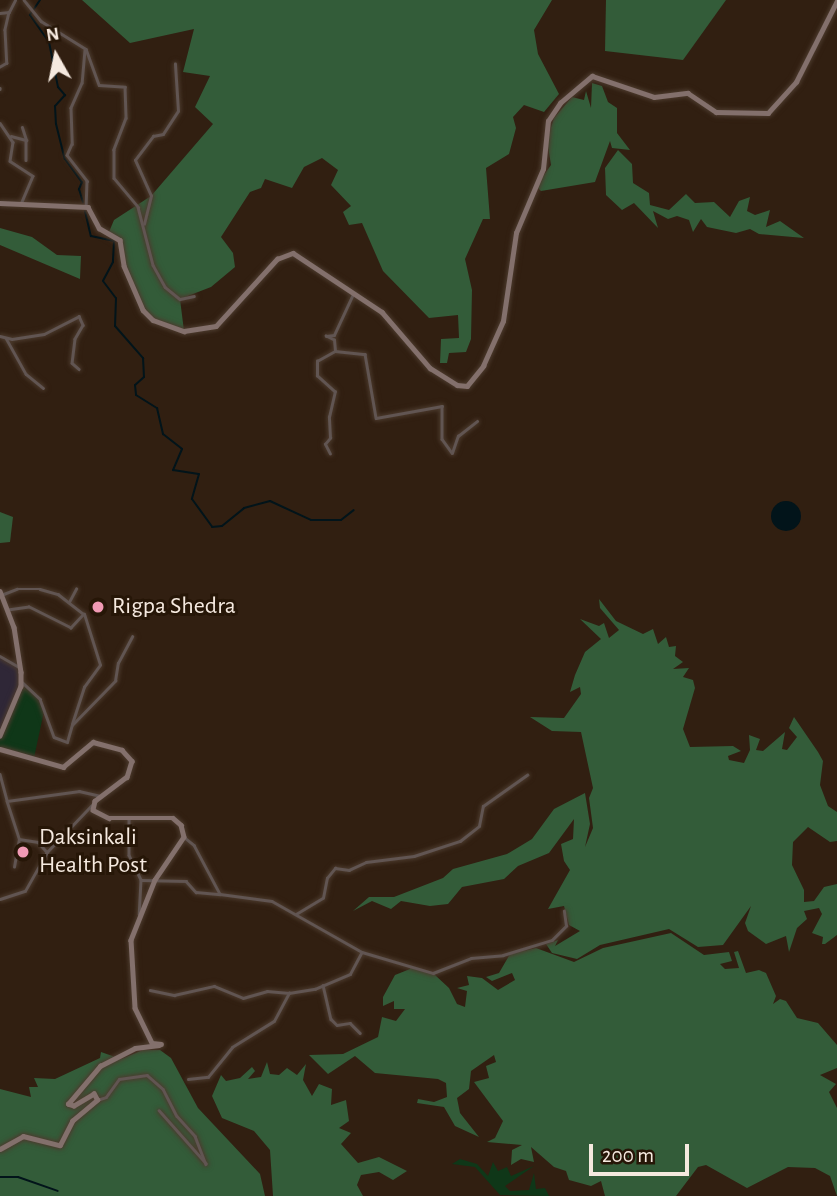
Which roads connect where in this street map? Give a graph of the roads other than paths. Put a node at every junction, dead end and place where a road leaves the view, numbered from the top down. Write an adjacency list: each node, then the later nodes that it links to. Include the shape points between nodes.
1 (15, 0): 4 (street)
2 (24, 0): 6 (street)
3 (837, 1): 18 (main road, via 796,82 768,113 716,112 688,93 654,97 592,76 560,103 548,121 543,169 516,233 503,321 483,366 467,386 430,368 396,324)
4 (9, 12): 5 (street); 8 (street, via 7,62)
5 (0, 13)
6 (86, 49): 16 (street, via 82,83 71,108 72,144 67,155 87,181); 17 (street, via 99,85 120,85 128,92 113,169)
7 (174, 64): 17 (street, via 178,111 163,134 153,136 135,160 151,196)
8 (0, 66)
9 (0, 122): 11 (street)
10 (22, 128): 12 (street)
11 (11, 136): 12 (street); 14 (street, via 10,160 33,176)
12 (26, 140): 13 (street)
13 (26, 160)
14 (22, 202): 15 (main road); 16 (main road)
15 (0, 203)
16 (86, 206): 18 (main road, via 99,228 120,240 124,266 143,310 172,327 195,332 216,326 276,259 289,252)
17 (144, 224): 19 (street, via 153,265 165,287 180,299)
18 (355, 292): 22 (street, via 334,335 326,336 334,340)
19 (194, 296)
20 (0, 336): 21 (street)
21 (6, 338): 23 (street, via 44,334 79,316 83,324 75,339 72,362); 24 (street, via 26,374)
22 (335, 351): 25 (street, via 365,354 376,418 442,406 442,439 452,453 458,436); 26 (street, via 318,357 316,370 335,392 330,438 325,444)
23 (79, 369)
24 (43, 388)
25 (477, 421)
26 (330, 454)
27 (76, 589): 29 (street)
28 (1, 593): 29 (street, via 40,589); 30 (main road)
29 (69, 602): 31 (street)
30 (8, 610): 31 (street, via 29,607 71,628); 34 (main road)
31 (84, 614): 36 (street, via 100,665 79,696)
32 (132, 637): 36 (street, via 120,659 116,681)
33 (0, 656): 34 (street)
34 (21, 668): 35 (main road)
35 (21, 681): 36 (street, via 40,699 57,741 67,742); 37 (main road)
36 (72, 725)
37 (0, 736)
38 (0, 749): 41 (main road, via 63,767 93,741 122,750 132,761 127,777)
39 (0, 774): 43 (street)
40 (527, 775): 56 (street, via 483,806 478,826 460,841 414,856 366,862 349,870 335,868 327,878 323,898)
41 (102, 796): 43 (street, via 79,791); 44 (main road)
42 (0, 798): 43 (street)
43 (7, 799): 47 (street)
44 (91, 806): 45 (main road, via 109,818); 48 (street)
45 (129, 820): 46 (main road, via 173,818); 50 (street, via 129,855)
46 (184, 837): 51 (main road); 52 (street, via 194,845)
47 (19, 839): 48 (street, via 38,842); 49 (street)
48 (47, 852): 53 (street, via 25,891)
49 (14, 867)
50 (141, 880): 51 (street); 55 (street)
51 (155, 880): 52 (street, via 186,881 196,892); 55 (main road)
52 (220, 894): 56 (street, via 266,899)
53 (0, 899)
54 (564, 911): 57 (street, via 566,926 552,940 503,955 471,958 439,972)
55 (139, 914): 63 (main road, via 131,940 135,1008 147,1036 161,1044 135,1048 101,1065 68,1104 74,1106 94,1094)
56 (296, 914): 57 (street)
57 (362, 951): 58 (street, via 351,974)
58 (323, 985): 60 (street); 61 (street, via 331,1019 337,1025 350,1023)
59 (150, 989): 60 (street, via 174,995 214,986 236,998 267,991)
60 (289, 993): 62 (street, via 274,1021 232,1047 208,1077)
61 (360, 1033)
62 (188, 1079)
63 (97, 1100): 64 (street, via 106,1097 119,1079 147,1075 195,1136 206,1164); 65 (main road, via 72,1121 60,1145 23,1136)
64 (159, 1111)
65 (0, 1149)

